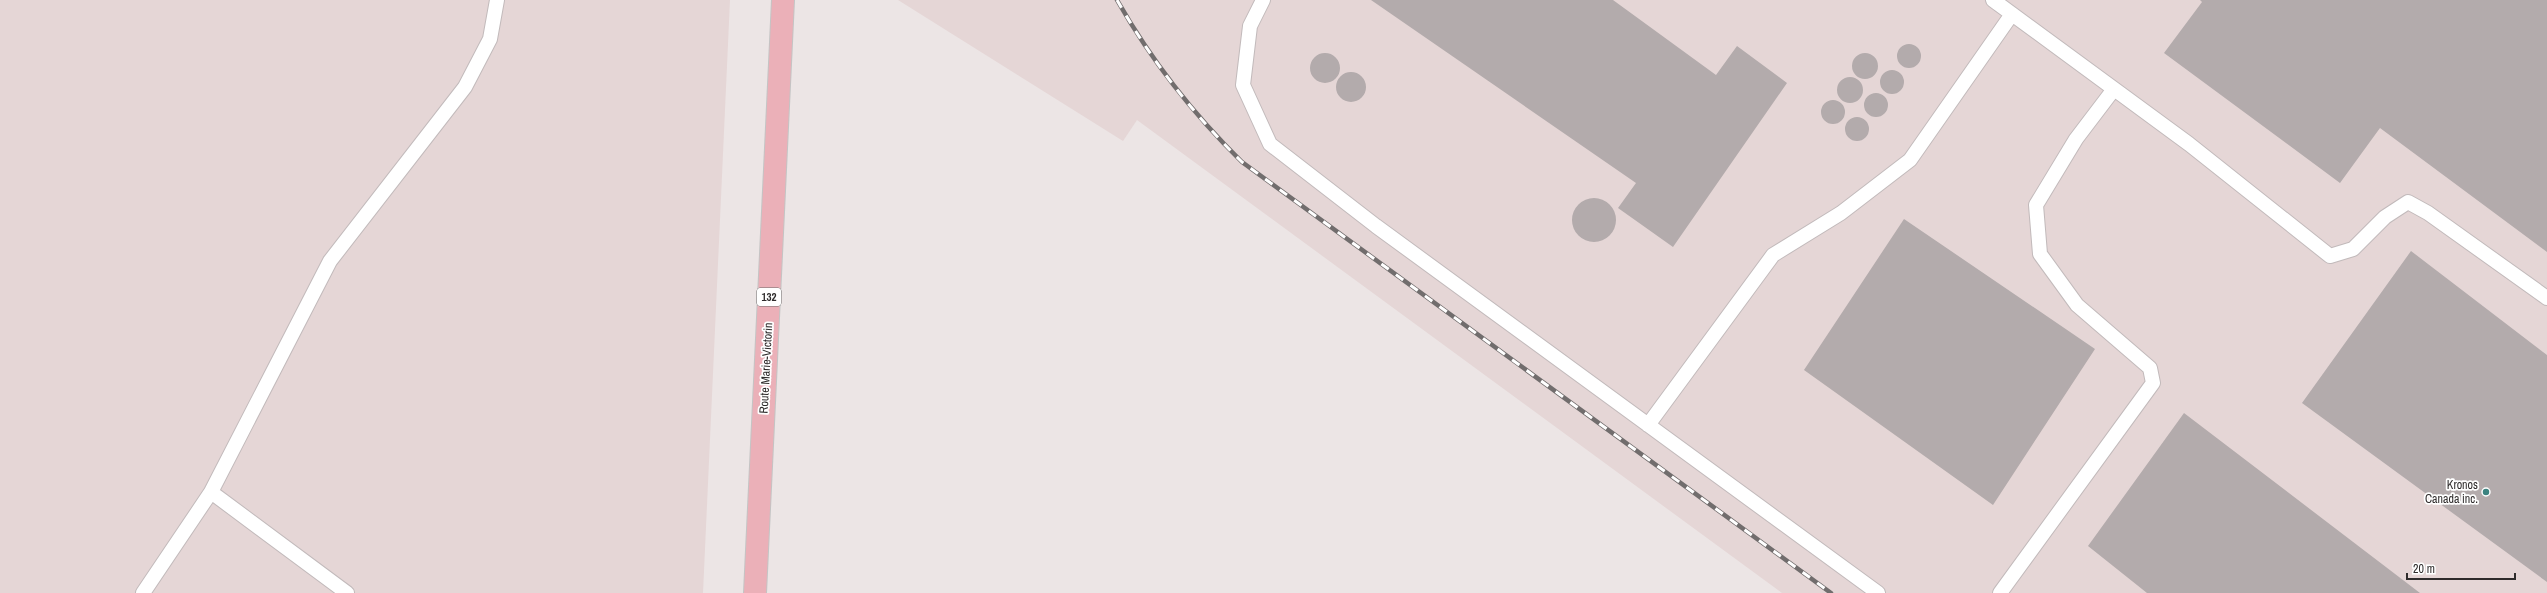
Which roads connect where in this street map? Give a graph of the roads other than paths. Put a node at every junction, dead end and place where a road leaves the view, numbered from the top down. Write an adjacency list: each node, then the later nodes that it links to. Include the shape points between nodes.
1 (497, 0): 9 (lane, via 490,39 465,87 330,261)
2 (783, 0): 12 (main road, Route Marie-Victorin / 132)
3 (1263, 0): 8 (lane, via 1250,26 1243,85 1270,144 1376,226)
4 (1992, 0): 5 (lane)
5 (2012, 14): 6 (lane); 8 (lane, via 1910,160 1841,213 1774,255)
6 (2114, 89): 7 (lane, via 2189,144 2330,256 2353,248 2385,217 2408,202 2428,213); 14 (lane, via 2076,139 2036,205 2040,254 2077,305 2150,368 2153,383)
7 (2547, 298)
8 (1648, 425): 13 (lane)
9 (211, 492): 10 (lane); 11 (lane)
10 (143, 593)
11 (347, 593)
12 (755, 593)
13 (1878, 593)
14 (2000, 593)

